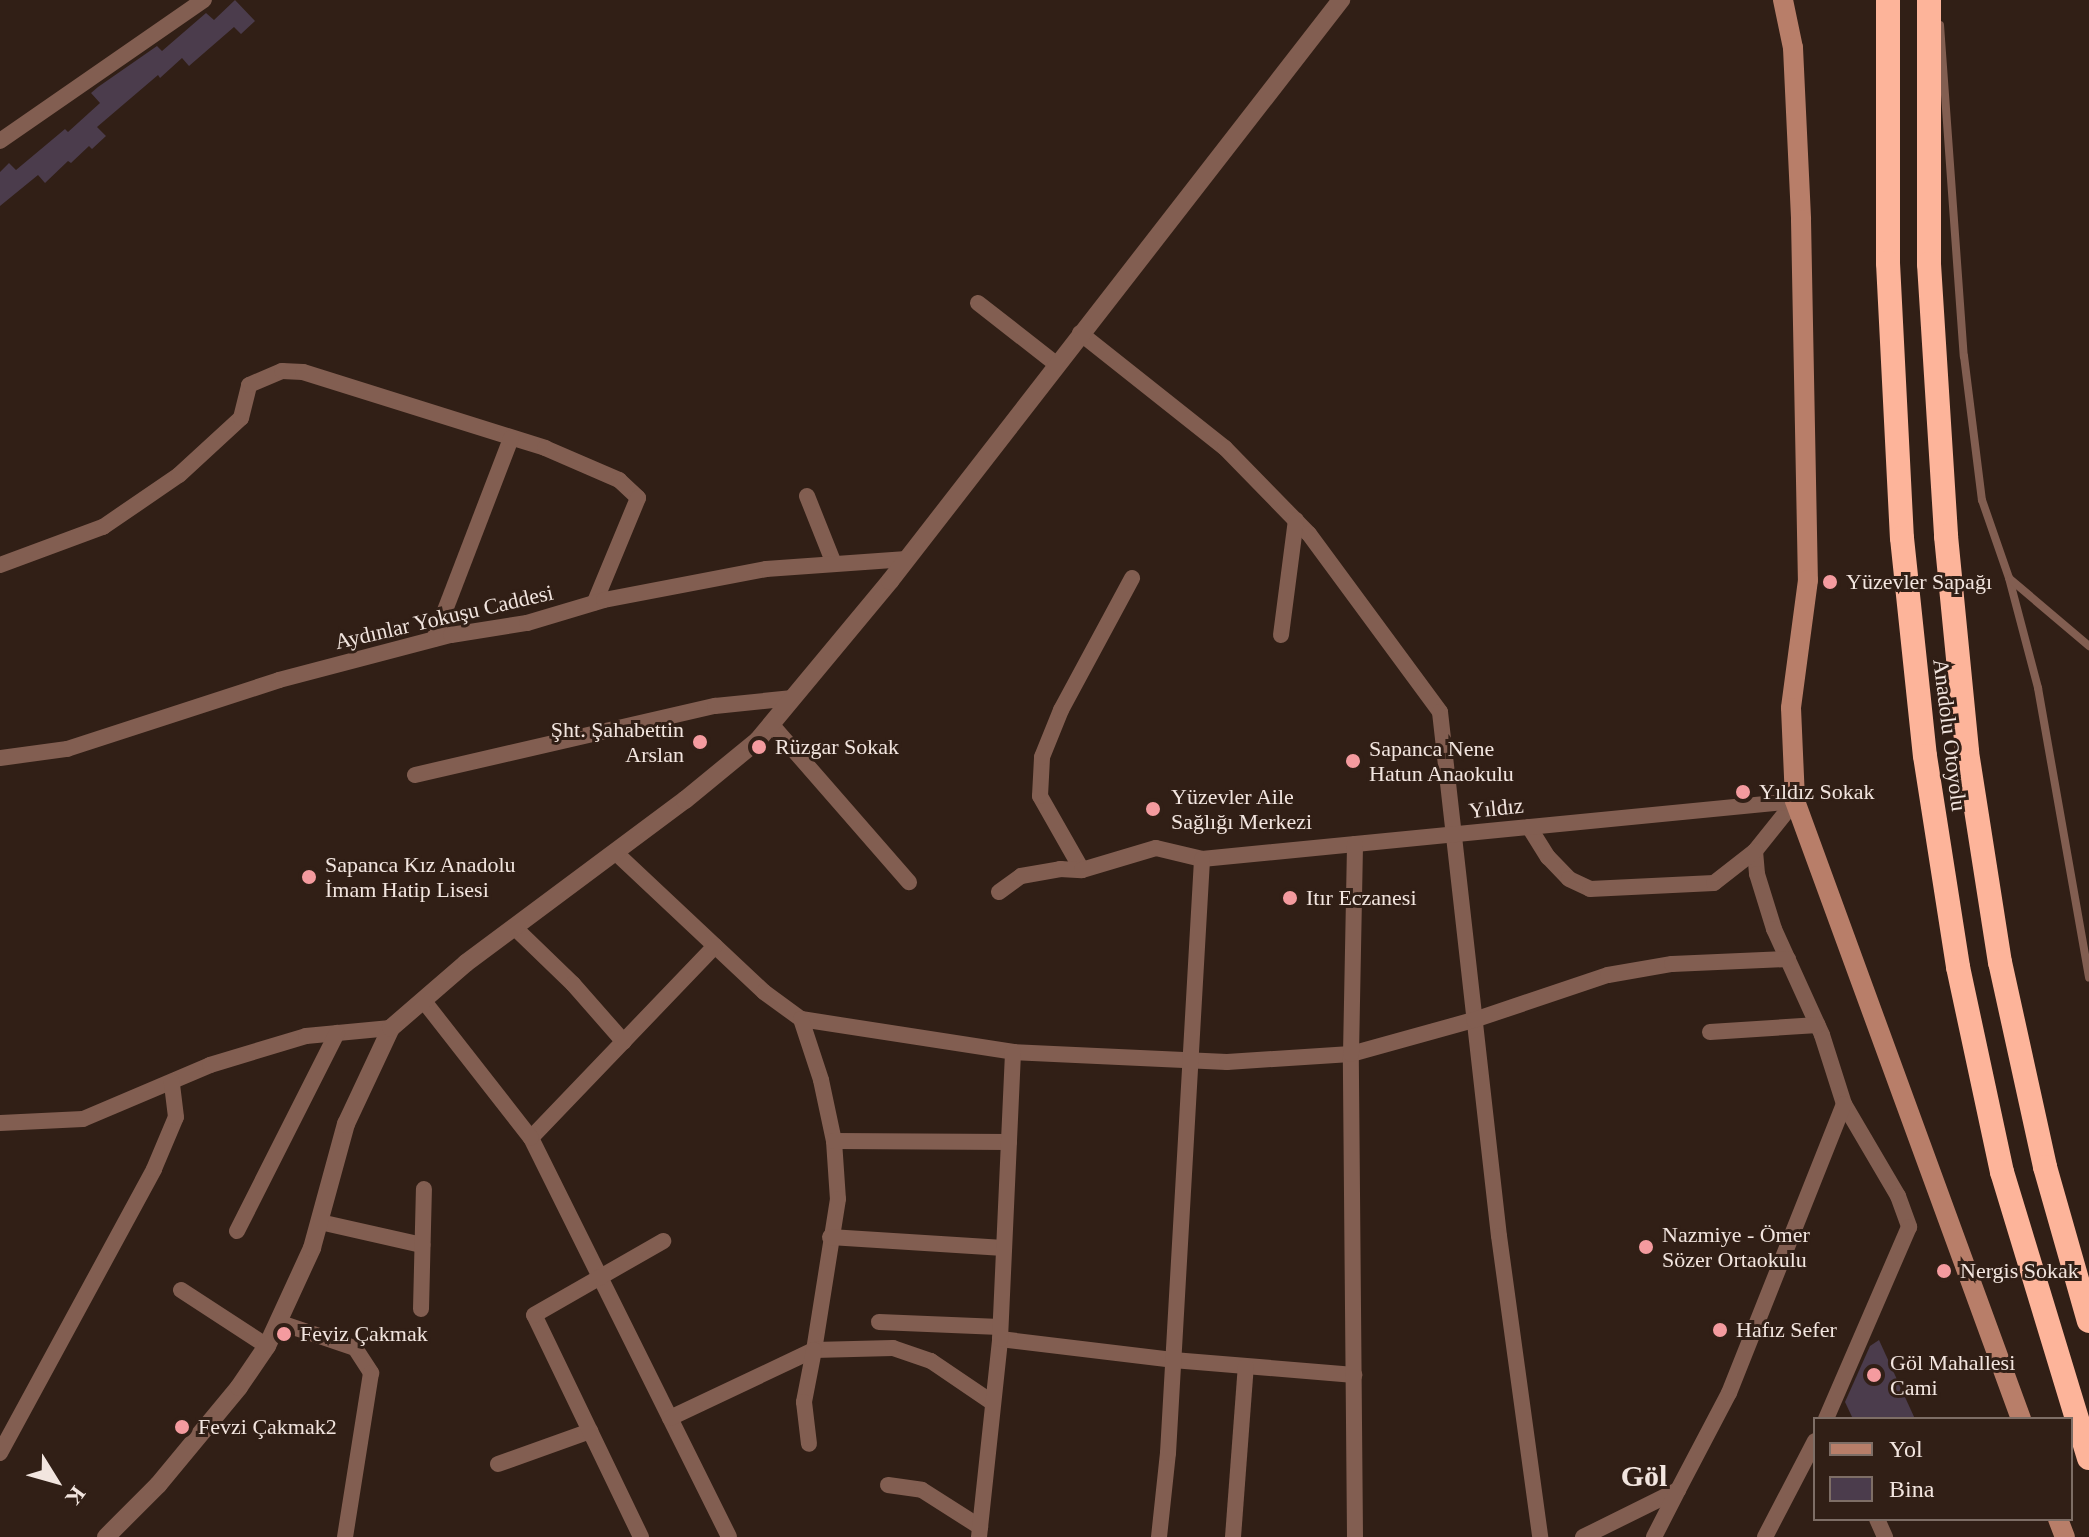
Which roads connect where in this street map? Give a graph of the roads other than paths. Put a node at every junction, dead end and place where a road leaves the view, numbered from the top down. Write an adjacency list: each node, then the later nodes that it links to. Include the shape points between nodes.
1 (204, 0): 7 (street)
2 (1341, 0): 9 (street)
3 (1783, 0): 27 (main road, via 1796,95 1808,580 1791,708)
4 (1888, 0): 85 (highway, Anadolu Otoyolu, via 1889,278 1902,538 1925,756 1958,967 2002,1172)
5 (1929, 0): 68 (highway, Anadolu Otoyolu, via 1929,264 1946,536 1967,752 2000,962 2045,1167)
6 (1937, 0): 18 (lane, via 1948,91 1963,340 1982,500)
7 (0, 141)
8 (978, 303): 10 (street)
9 (1080, 333): 10 (street); 13 (street, via 1225,448)
10 (1056, 364): 14 (street)
11 (511, 438): 16 (street, via 303,372 282,371 249,385 241,418 179,475 103,527); 19 (street, via 619,480 638,498); 21 (street)
12 (807, 496): 15 (street)
13 (1296, 520): 20 (street); 29 (street, via 1440,712)
14 (907, 559): 15 (street, Aydınlar Yokuşu Caddesi); 23 (street)
15 (834, 564): 19 (street, Aydınlar Yokuşu Caddesi, via 766,569)
16 (0, 565)
17 (1132, 578): 34 (street, via 1061,710 1042,757 1040,796)
18 (2009, 578): 22 (lane); 40 (lane, via 2038,688)
19 (595, 602): 21 (street, Aydınlar Yokuşu Caddesi, via 527,623)
20 (1281, 635)
21 (434, 639): 25 (street, Aydınlar Yokuşu Caddesi, via 279,680 67,749)
22 (2089, 646)
23 (793, 698): 24 (street); 26 (street, via 715,706)
24 (771, 724): 32 (street, via 758,740); 35 (street)
25 (0, 758)
26 (415, 775)
27 (1795, 801): 28 (street, Yıldız); 31 (street); 79 (main road)
28 (1529, 827): 29 (street, Yıldız); 31 (street, via 1569,879 1590,889 1714,883)
29 (1457, 834): 30 (street, Yıldız); 43 (street)
30 (1355, 844): 33 (street, Yıldız); 50 (street)
31 (1755, 851): 39 (street, via 1757,874)
32 (615, 852): 37 (street); 38 (street)
33 (1202, 859): 34 (street, Yıldız, via 1156,848); 51 (street)
34 (1082, 870): 36 (street, Yıldız, via 1021,876)
35 (909, 882)
36 (999, 892)
37 (514, 927): 41 (street); 48 (street)
38 (715, 946): 42 (street); 48 (street)
39 (1788, 959): 43 (street, via 1672,964 1608,975); 44 (street)
40 (2089, 978)
41 (423, 1000): 45 (street); 55 (street)
42 (801, 1019): 49 (street); 56 (street)
43 (1474, 1020): 50 (street); 97 (street)
44 (1818, 1025): 46 (street); 53 (street)
45 (391, 1028): 47 (street); 59 (street, via 346,1124)
46 (1710, 1032)
47 (337, 1033): 52 (street, via 306,1036); 60 (street)
48 (624, 1042): 55 (street)
49 (1013, 1052): 51 (street); 57 (street)
50 (1351, 1054): 51 (street); 76 (street)
51 (1191, 1060): 74 (street)
52 (172, 1082): 54 (street, via 83,1119); 84 (street, via 176,1117 154,1169)
53 (1844, 1104): 78 (street, via 1898,1196 1909,1227); 88 (street, via 1729,1393)
54 (0, 1123)
55 (531, 1138): 65 (street)
56 (834, 1141): 57 (street); 61 (street, via 838,1199)
57 (1009, 1142): 64 (street)
58 (424, 1189): 63 (street)
59 (320, 1222): 63 (street); 69 (street)
60 (237, 1231)
61 (830, 1237): 64 (street); 73 (street)
62 (663, 1241): 65 (street)
63 (422, 1245): 67 (street)
64 (1004, 1248): 71 (street)
65 (600, 1276): 80 (street); 81 (street, via 534,1315)
66 (181, 1290): 72 (street)
67 (421, 1309)
68 (2089, 1321)
69 (278, 1322): 72 (street); 91 (street, via 355,1348 371,1373)
70 (879, 1322): 71 (street)
71 (1000, 1333): 74 (street); 77 (street)
72 (267, 1346): 90 (street, via 158,1485)
73 (814, 1350): 77 (street, via 893,1348 931,1361); 80 (street); 82 (street, via 804,1402)
74 (1173, 1360): 75 (street); 94 (street)
75 (1246, 1366): 76 (street); 95 (street)
76 (1354, 1375): 96 (street)
77 (993, 1403): 89 (street)
78 (1827, 1417)
79 (2020, 1417)
80 (670, 1418): 93 (street)
81 (590, 1431): 86 (street); 92 (street)
82 (809, 1444)
83 (1813, 1445): 100 (street)
84 (0, 1453)
85 (2089, 1458)
86 (498, 1464)
87 (888, 1485): 89 (street, via 922,1490 951,1505)
88 (1678, 1490): 98 (street); 99 (street)
89 (980, 1532)
90 (106, 1537)
91 (345, 1537)
92 (641, 1537)
93 (729, 1537)
94 (1159, 1537)
95 (1233, 1537)
96 (1355, 1537)
97 (1540, 1537)
98 (1583, 1537)
99 (1654, 1537)
100 (1765, 1537)

